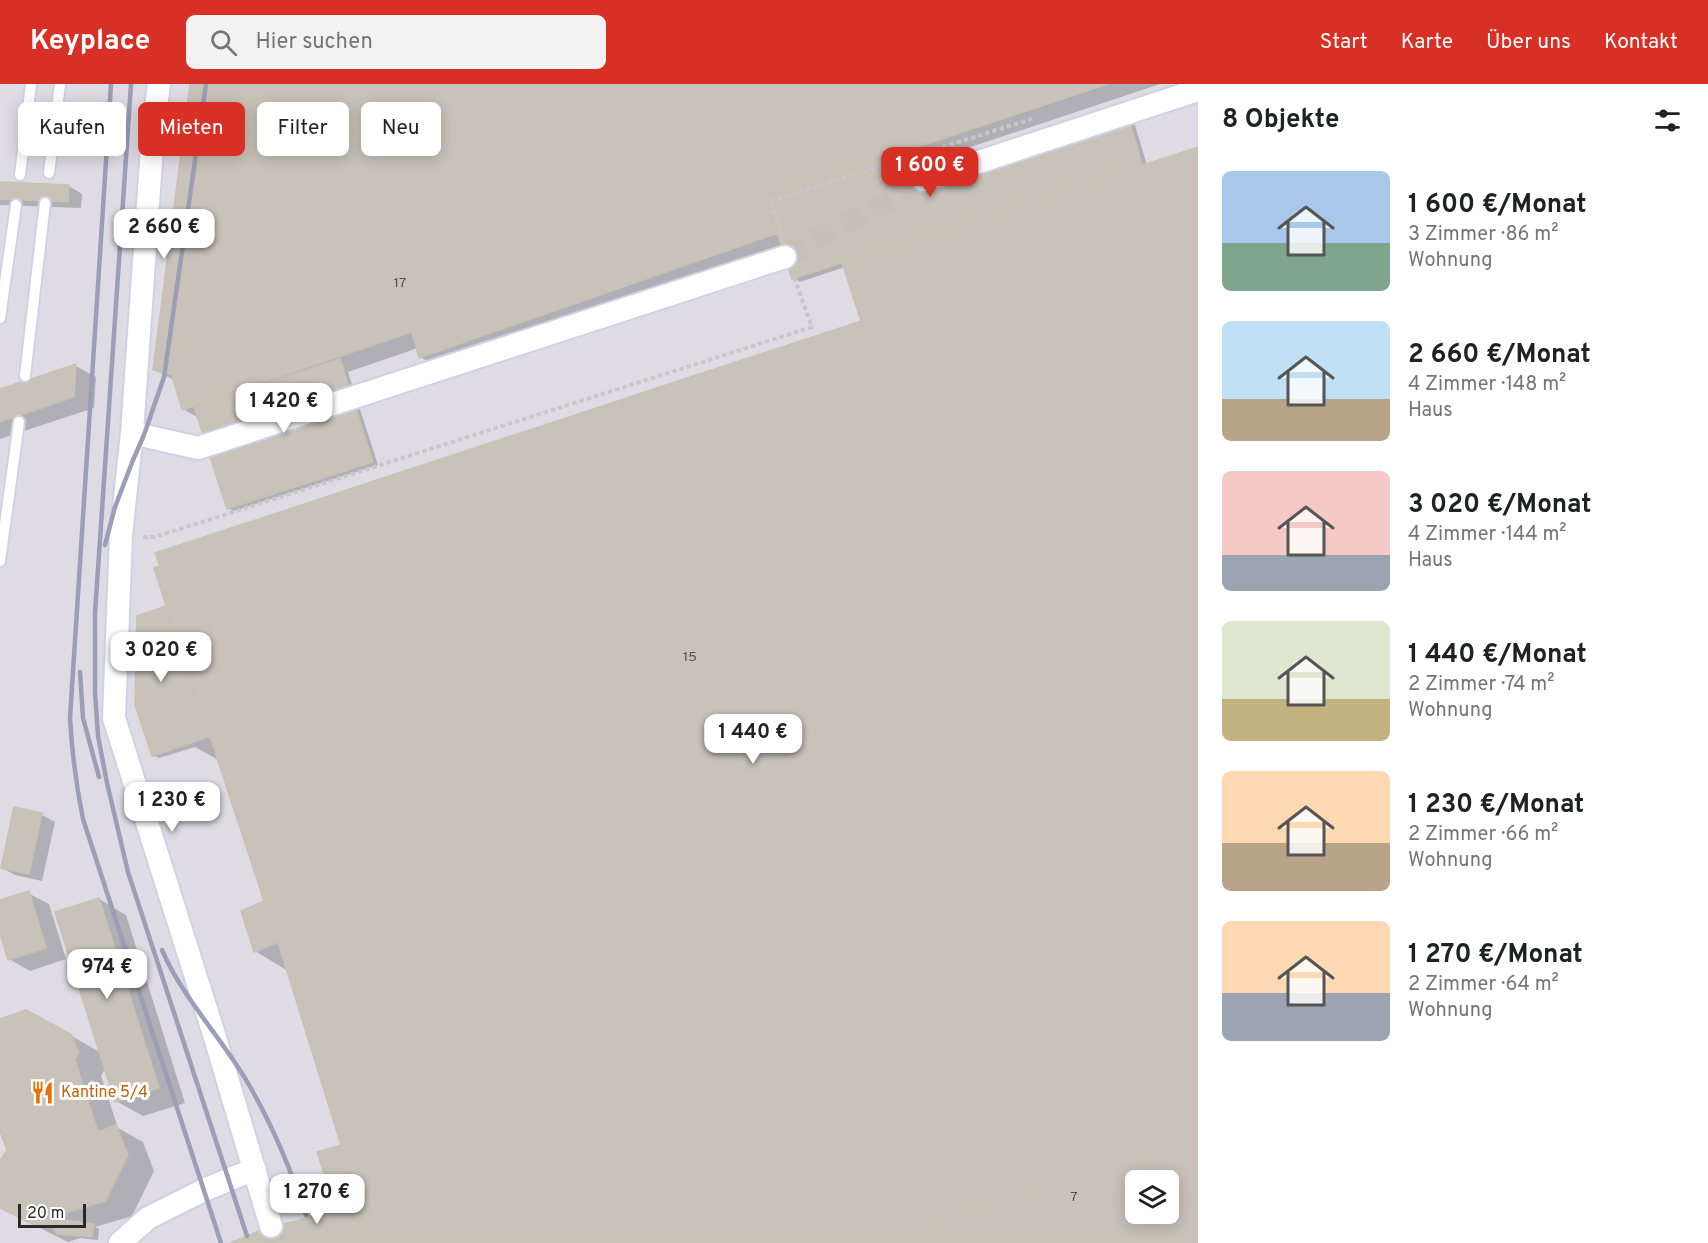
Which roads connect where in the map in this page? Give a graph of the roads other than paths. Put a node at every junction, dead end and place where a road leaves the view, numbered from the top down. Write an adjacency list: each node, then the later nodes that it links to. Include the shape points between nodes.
1 (32, 84): 6 (lane)
2 (60, 84): 5 (lane)
3 (159, 84): 14 (street)
4 (1198, 90): 7 (street)
5 (49, 173)
6 (20, 175)
7 (924, 180)
8 (45, 203): 12 (lane)
9 (16, 205): 11 (lane)
10 (787, 257): 14 (street, via 198,448)
11 (0, 318)
12 (25, 376)
13 (19, 422): 15 (lane)
14 (132, 433): 16 (street, via 121,535 114,718)
15 (0, 561)
16 (255, 1169): 17 (street); 18 (street, via 148,1218)
17 (271, 1226)
18 (120, 1243)

